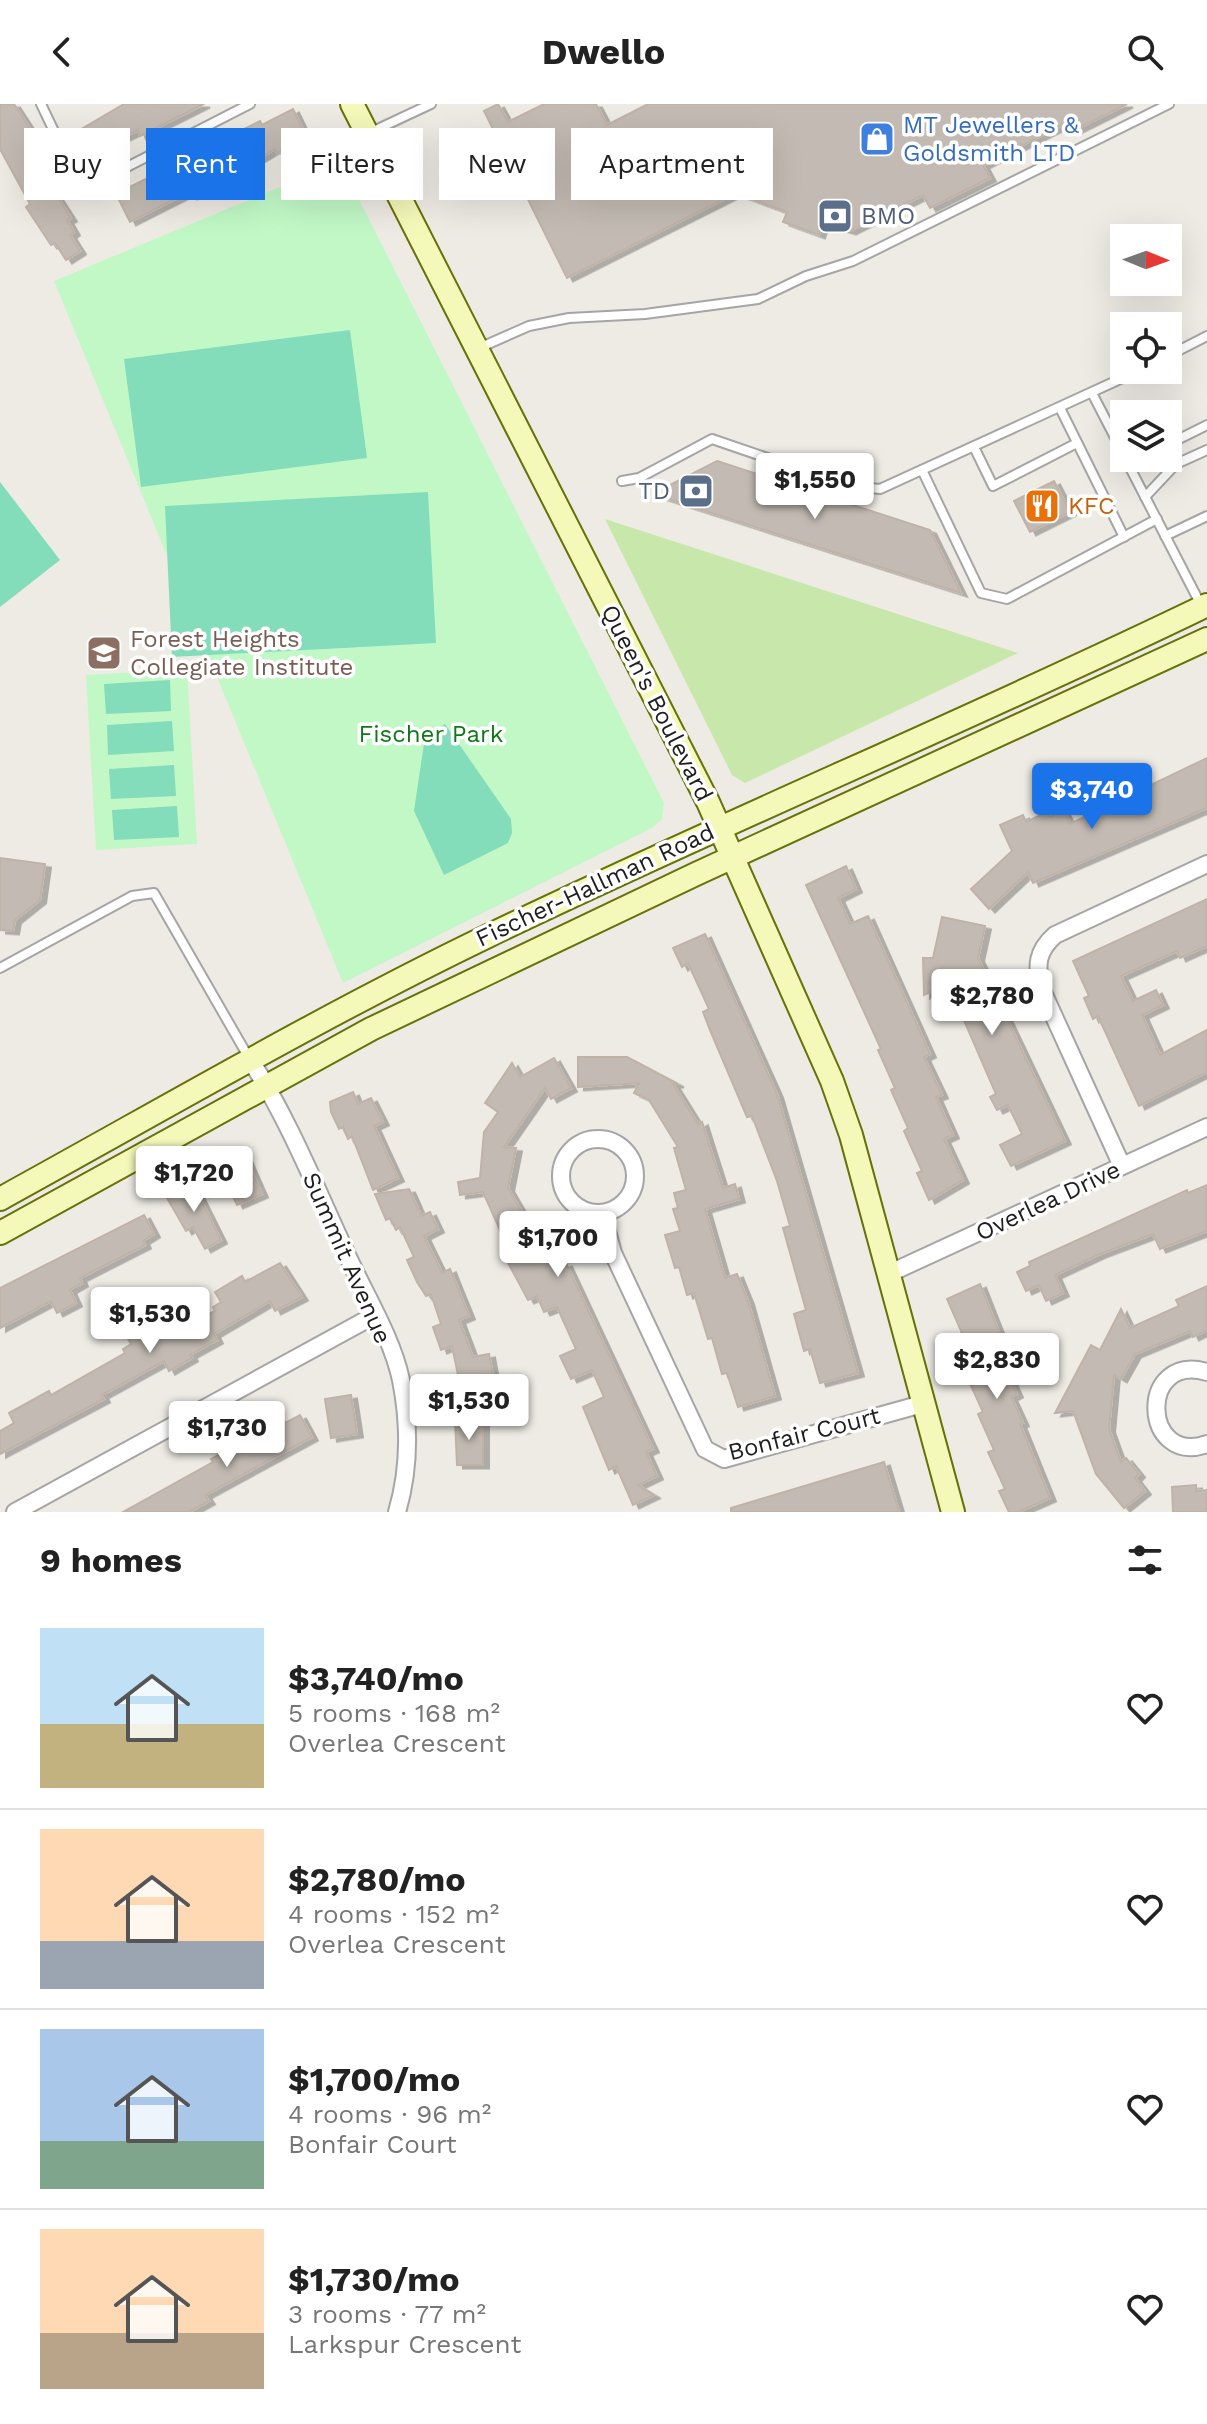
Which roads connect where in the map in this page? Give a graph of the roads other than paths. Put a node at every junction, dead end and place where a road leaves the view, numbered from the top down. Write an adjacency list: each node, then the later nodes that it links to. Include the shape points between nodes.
1 (41, 104): 2 (lane, via 82,190)
2 (250, 104)
3 (352, 104): 6 (main road, Queen's Boulevard)
4 (431, 104): 7 (lane)
5 (1169, 104): 10 (lane, via 853,261 758,299 569,318 529,326)
6 (363, 128)
7 (379, 128)
8 (400, 200): 10 (main road, Queen's Boulevard)
9 (1207, 336): 11 (lane)
10 (478, 349): 31 (main road, Queen's Boulevard)
11 (1182, 349)
12 (1111, 384): 13 (lane)
13 (1092, 393): 14 (lane); 16 (lane)
14 (1060, 408): 18 (lane); 19 (lane)
15 (1207, 425): 17 (lane)
16 (1110, 428)
17 (1182, 438)
18 (1077, 443): 19 (lane, via 993,486); 28 (lane)
19 (974, 447): 21 (lane)
20 (1207, 450): 24 (lane, via 1176,464)
21 (922, 470): 23 (lane, via 874,490 712,439 639,478); 28 (lane, via 981,593 1007,599)
22 (1132, 472): 24 (lane)
23 (622, 481)
24 (1145, 497): 26 (lane)
25 (1207, 516): 27 (lane)
26 (1157, 519): 27 (lane); 28 (lane)
27 (1165, 536): 29 (lane)
28 (1124, 537)
29 (1204, 606): 31 (main road, Fischer-Hallman Road)
30 (1207, 639): 32 (main road, Fischer-Hallman Road)
31 (719, 826): 32 (main road, Queen's Boulevard); 35 (main road, Fischer-Hallman Road, via 470,944)
32 (734, 857): 36 (main road, Fischer-Hallman Road); 42 (main road, Queen's Boulevard, via 832,1081)
33 (1207, 864): 38 (street, via 1055,935 1038,959 1041,988)
34 (0, 968): 35 (lane, via 132,896 154,893)
35 (251, 1061): 36 (street, Summit Avenue); 39 (main road, Fischer-Hallman Road)
36 (266, 1084): 41 (main road, Fischer-Hallman Road); 43 (street, Summit Avenue)
37 (1207, 1127): 38 (street, Overlea Drive)
38 (1122, 1166): 42 (street, Overlea Drive)
39 (0, 1199)
40 (602, 1213): 40 (street, via 577,1207 561,1186 566,1154 588,1139 615,1142 635,1170 629,1197); 45 (street, Bonfair Court, via 613,1253 705,1449 724,1459)
41 (2, 1227)
42 (888, 1274): 45 (main road, Queen's Boulevard)
43 (375, 1315): 47 (street); 48 (street, Summit Avenue, via 400,1377 408,1432 407,1479)
44 (1207, 1372): 46 (street, via 1173,1375 1157,1394 1155,1408 1165,1434 1178,1444)
45 (922, 1404): 49 (main road, Queen's Boulevard)
46 (1207, 1444)
47 (15, 1512)
48 (397, 1512)
49 (953, 1512)

